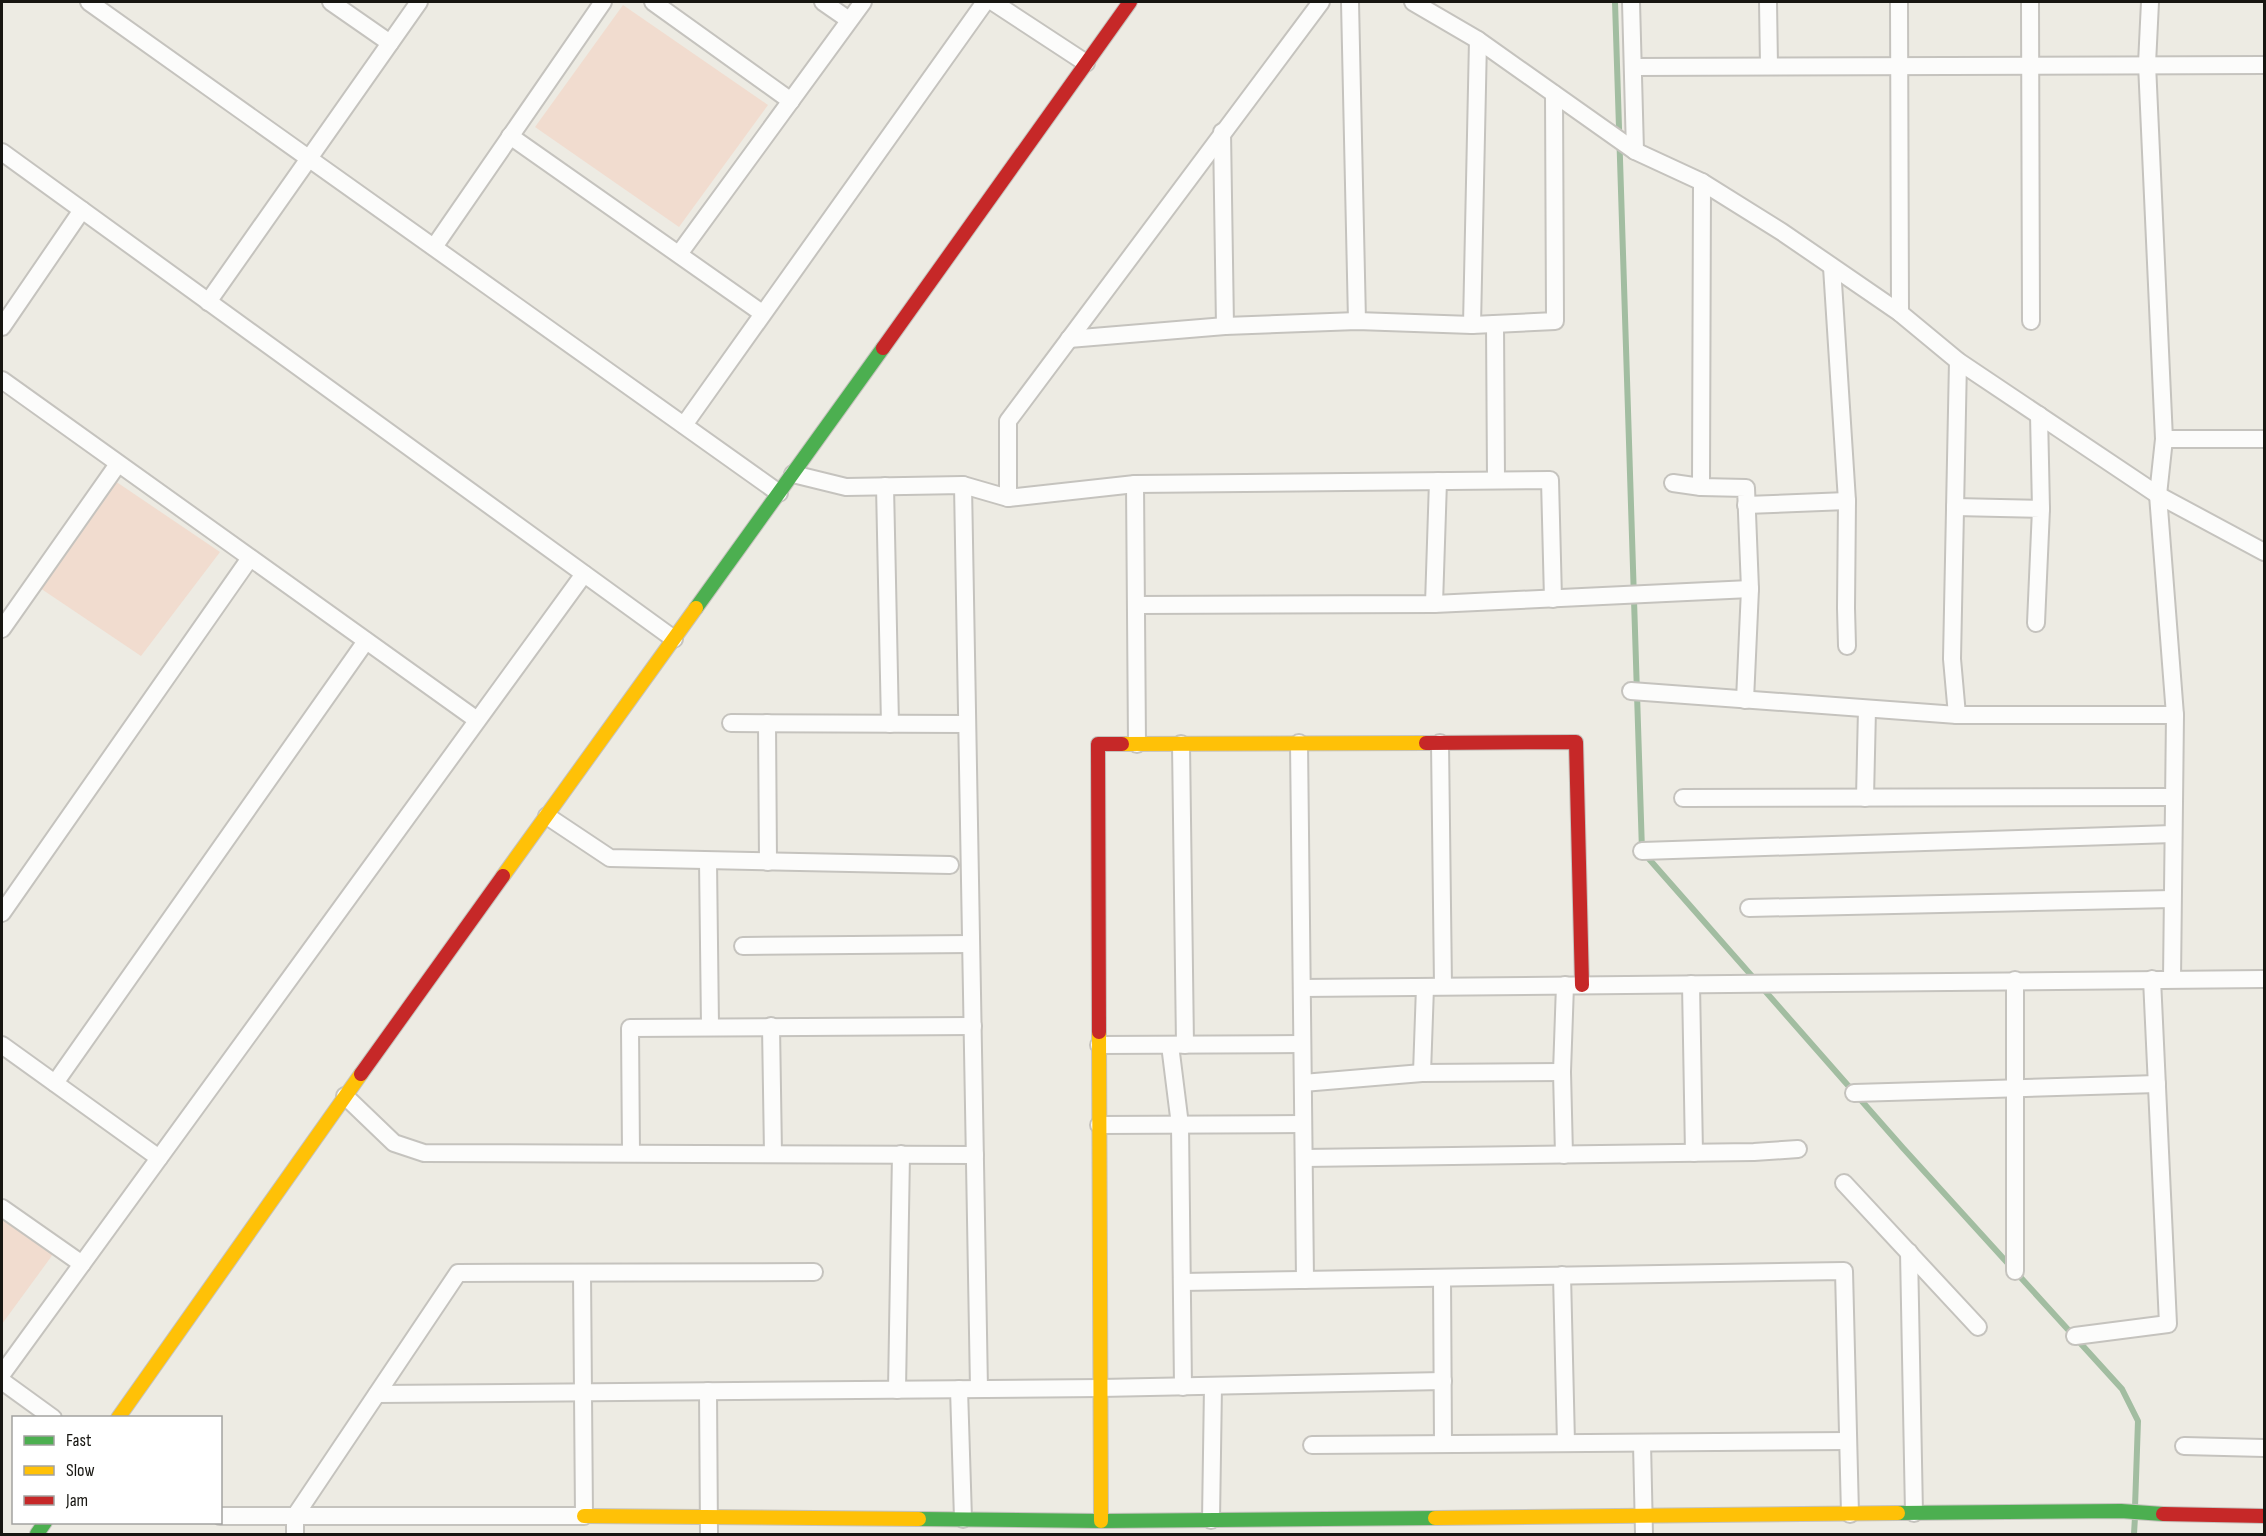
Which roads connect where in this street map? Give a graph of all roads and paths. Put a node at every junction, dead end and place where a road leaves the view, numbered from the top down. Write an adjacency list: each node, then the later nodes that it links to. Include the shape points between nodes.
1 (89, 2): 35 (street)
2 (331, 2): 21 (street)
3 (419, 2): 21 (street)
4 (603, 2): 32 (street)
5 (653, 2): 30 (street)
6 (823, 2): 19 (street)
7 (863, 2): 19 (street)
8 (984, 2): 43 (street)
9 (993, 2): 22 (street)
10 (1130, 2): 22 (street)
11 (1321, 2): 31 (street)
12 (1350, 2): 44 (street)
13 (1413, 2): 20 (street)
14 (1632, 2): 28 (street)
15 (1768, 2): 25 (street)
16 (1899, 2): 26 (street)
17 (2030, 2): 27 (street)
18 (2150, 2): 23 (street)
19 (849, 20): 30 (street)
20 (1478, 40): 29 (street); 47 (street)
21 (390, 43): 35 (street)
22 (1086, 63): 58 (street)
23 (2147, 64): 24 (street); 27 (street); 55 (street)
24 (2265, 65)
25 (1769, 66): 26 (street); 28 (street)
26 (1900, 66): 27 (street); 42 (street)
27 (2030, 66): 45 (street)
28 (1633, 67): 33 (street)
29 (1554, 94): 33 (street); 46 (street, via 1554,321)
30 (791, 101): 39 (street)
31 (1222, 132): 48 (street); 50 (street)
32 (510, 136): 38 (street); 39 (street)
33 (1635, 151): 36 (street)
34 (2, 152): 37 (street)
35 (309, 158): 38 (street); 41 (street)
36 (1702, 182): 40 (street); 65 (street)
37 (82, 210): 41 (street); 49 (street)
38 (435, 247): 54 (street)
39 (680, 254): 43 (street)
40 (1832, 267): 42 (street); 69 (street)
41 (208, 302): 75 (street)
42 (1900, 313): 51 (street)
43 (762, 314): 54 (street)
44 (1357, 321): 47 (street); 48 (street)
45 (2031, 321)
46 (1495, 324): 47 (street); 59 (street)
47 (1472, 325)
48 (1225, 326): 50 (street)
49 (2, 327)
50 (1069, 339): 68 (street, via 1008,421)
51 (1958, 361): 53 (street); 71 (street)
52 (2, 380): 57 (street)
53 (2039, 415): 67 (street); 72 (street)
54 (684, 424): 66 (street)
55 (2164, 439): 56 (street); 67 (street)
56 (2265, 439)
57 (118, 464): 74 (street); 81 (street)
58 (793, 474): 64 (street, via 846,487); 66 (street)
59 (1496, 480): 60 (street); 77 (street, via 1550,480)
60 (1438, 481): 62 (street); 78 (street)
61 (1673, 483): 65 (street)
62 (1135, 484): 68 (street); 79 (street)
63 (963, 485): 64 (street); 68 (street); 94 (street)
64 (885, 486): 93 (street)
65 (1701, 488): 70 (street, via 1746,488)
66 (779, 493): 82 (street)
67 (2158, 495): 73 (street); 89 (street)
68 (1008, 498)
69 (1847, 501): 70 (street); 84 (street)
70 (1746, 505): 76 (street)
71 (1955, 507): 72 (street); 88 (street, via 1952,659)
72 (2041, 509): 80 (street)
73 (2265, 552)
74 (250, 558): 83 (street); 110 (street)
75 (584, 574): 82 (street); 90 (street)
76 (1750, 589): 77 (street); 86 (street)
77 (1553, 600): 78 (street)
78 (1434, 604): 79 (street)
79 (1136, 605): 97 (street)
80 (2036, 623)
81 (2, 629)
82 (674, 639): 102 (street)
83 (366, 641): 90 (street); 132 (street)
84 (1847, 646)
85 (1631, 691): 86 (street)
86 (1745, 700): 87 (street)
87 (1867, 709): 88 (street); 101 (street)
88 (1957, 715): 89 (street)
89 (2175, 715): 99 (street)
90 (477, 720): 148 (street)
91 (731, 723): 92 (street)
92 (767, 723): 93 (street); 106 (street)
93 (890, 724): 94 (street)
94 (968, 724): 111 (street)
95 (1299, 743): 96 (street); 98 (street); 122 (street)
96 (1440, 743): 119 (street, via 1576,742); 120 (street)
97 (1137, 744): 98 (street); 129 (street, via 1098,744)
98 (1180, 744): 128 (street)
99 (2174, 797): 101 (street); 103 (street)
100 (1683, 798): 101 (street)
101 (1865, 798)
102 (547, 816): 105 (street, via 610,858); 137 (street)
103 (2173, 834): 104 (street); 108 (street)
104 (1642, 851)
105 (708, 861): 106 (street); 123 (street)
106 (768, 862): 107 (street)
107 (950, 865)
108 (2172, 899): 109 (street); 115 (street)
109 (1749, 908)
110 (2, 913)
111 (971, 944): 112 (street); 125 (street)
112 (742, 946)
113 (2265, 978): 115 (street)
114 (2152, 979): 115 (street); 116 (street); 134 (street)
115 (2172, 979)
116 (2015, 980): 117 (street); 135 (street)
117 (1691, 984): 119 (street); 145 (street)
118 (1565, 985): 119 (street); 120 (street); 130 (street)
119 (1582, 985)
120 (1443, 986): 121 (street)
121 (1425, 987): 122 (street); 131 (street)
122 (1302, 988): 126 (street)
123 (710, 1026): 124 (street); 142 (street, via 630,1028)
124 (771, 1026): 125 (street); 143 (street)
125 (973, 1026): 146 (street)
126 (1302, 1044): 128 (street); 133 (street)
127 (2, 1045): 132 (street)
128 (1178, 1045): 129 (street); 140 (street)
129 (1099, 1046): 139 (street)
130 (1562, 1072): 131 (street); 147 (street)
131 (1422, 1073): 133 (street)
132 (55, 1083): 148 (street)
133 (1303, 1083): 138 (street)
134 (2157, 1084): 135 (street); 162 (street, via 2168,1324)
135 (2015, 1088): 136 (street); 154 (street)
136 (1854, 1093)
137 (345, 1096): 142 (street, via 394,1143 424,1153); 176 (street)
138 (1303, 1124): 140 (street); 149 (street)
139 (1100, 1125): 140 (street); 168 (street)
140 (1180, 1125): 160 (street)
141 (1798, 1149): 145 (street)
142 (631, 1153): 143 (street)
143 (772, 1154): 144 (street)
144 (901, 1154): 146 (street); 171 (street)
145 (1694, 1154): 147 (street)
146 (975, 1155): 170 (street)
147 (1564, 1155): 149 (street)
148 (159, 1158): 153 (street)
149 (1304, 1158): 159 (street)
150 (1844, 1183): 152 (street)
151 (2, 1208): 153 (street)
152 (1909, 1251): 161 (street); 184 (street)
153 (81, 1264): 163 (street)
154 (2015, 1271)
155 (814, 1272): 156 (street)
156 (582, 1273): 173 (street); 174 (street, via 458,1273)
157 (1562, 1275): 158 (street); 177 (street, via 1844,1271); 178 (street)
158 (1442, 1278): 159 (street); 165 (street)
159 (1305, 1280): 160 (street)
160 (1182, 1282): 166 (street)
161 (1978, 1327)
162 (2074, 1336)
163 (2, 1374)
164 (2, 1381): 175 (street)
165 (1443, 1381): 167 (street); 180 (street)
166 (1183, 1386): 167 (street); 168 (street)
167 (1213, 1386): 193 (street)
168 (1101, 1388): 170 (street); 194 (street)
169 (959, 1389): 170 (street); 171 (street); 192 (street)
170 (979, 1389)
171 (897, 1390): 172 (street)
172 (708, 1391): 173 (street); 189 (street)
173 (583, 1392): 174 (street); 188 (street)
174 (377, 1394): 187 (street)
175 (50, 1416)
176 (119, 1416)
177 (1848, 1441): 179 (street); 185 (street)
178 (1566, 1443): 179 (street); 180 (street)
179 (1642, 1443): 190 (street)
180 (1443, 1444): 181 (street)
181 (1312, 1445)
182 (2184, 1446): 183 (street)
183 (2265, 1448)
184 (1914, 1513): 185 (street); 191 (street, via 2121,1511)
185 (1850, 1514): 190 (street)
186 (222, 1516): 187 (street)
187 (295, 1516): 188 (street); 196 (street)
188 (584, 1516): 189 (street)
189 (709, 1516): 192 (street); 197 (street)
190 (1644, 1516): 195 (street); 198 (street)
191 (2265, 1516)
192 (963, 1519): 194 (street)
193 (1211, 1520): 194 (street); 195 (street)
194 (1101, 1521)
195 (1238, 1527)
196 (295, 1534)
197 (710, 1534)
198 (1644, 1534)

